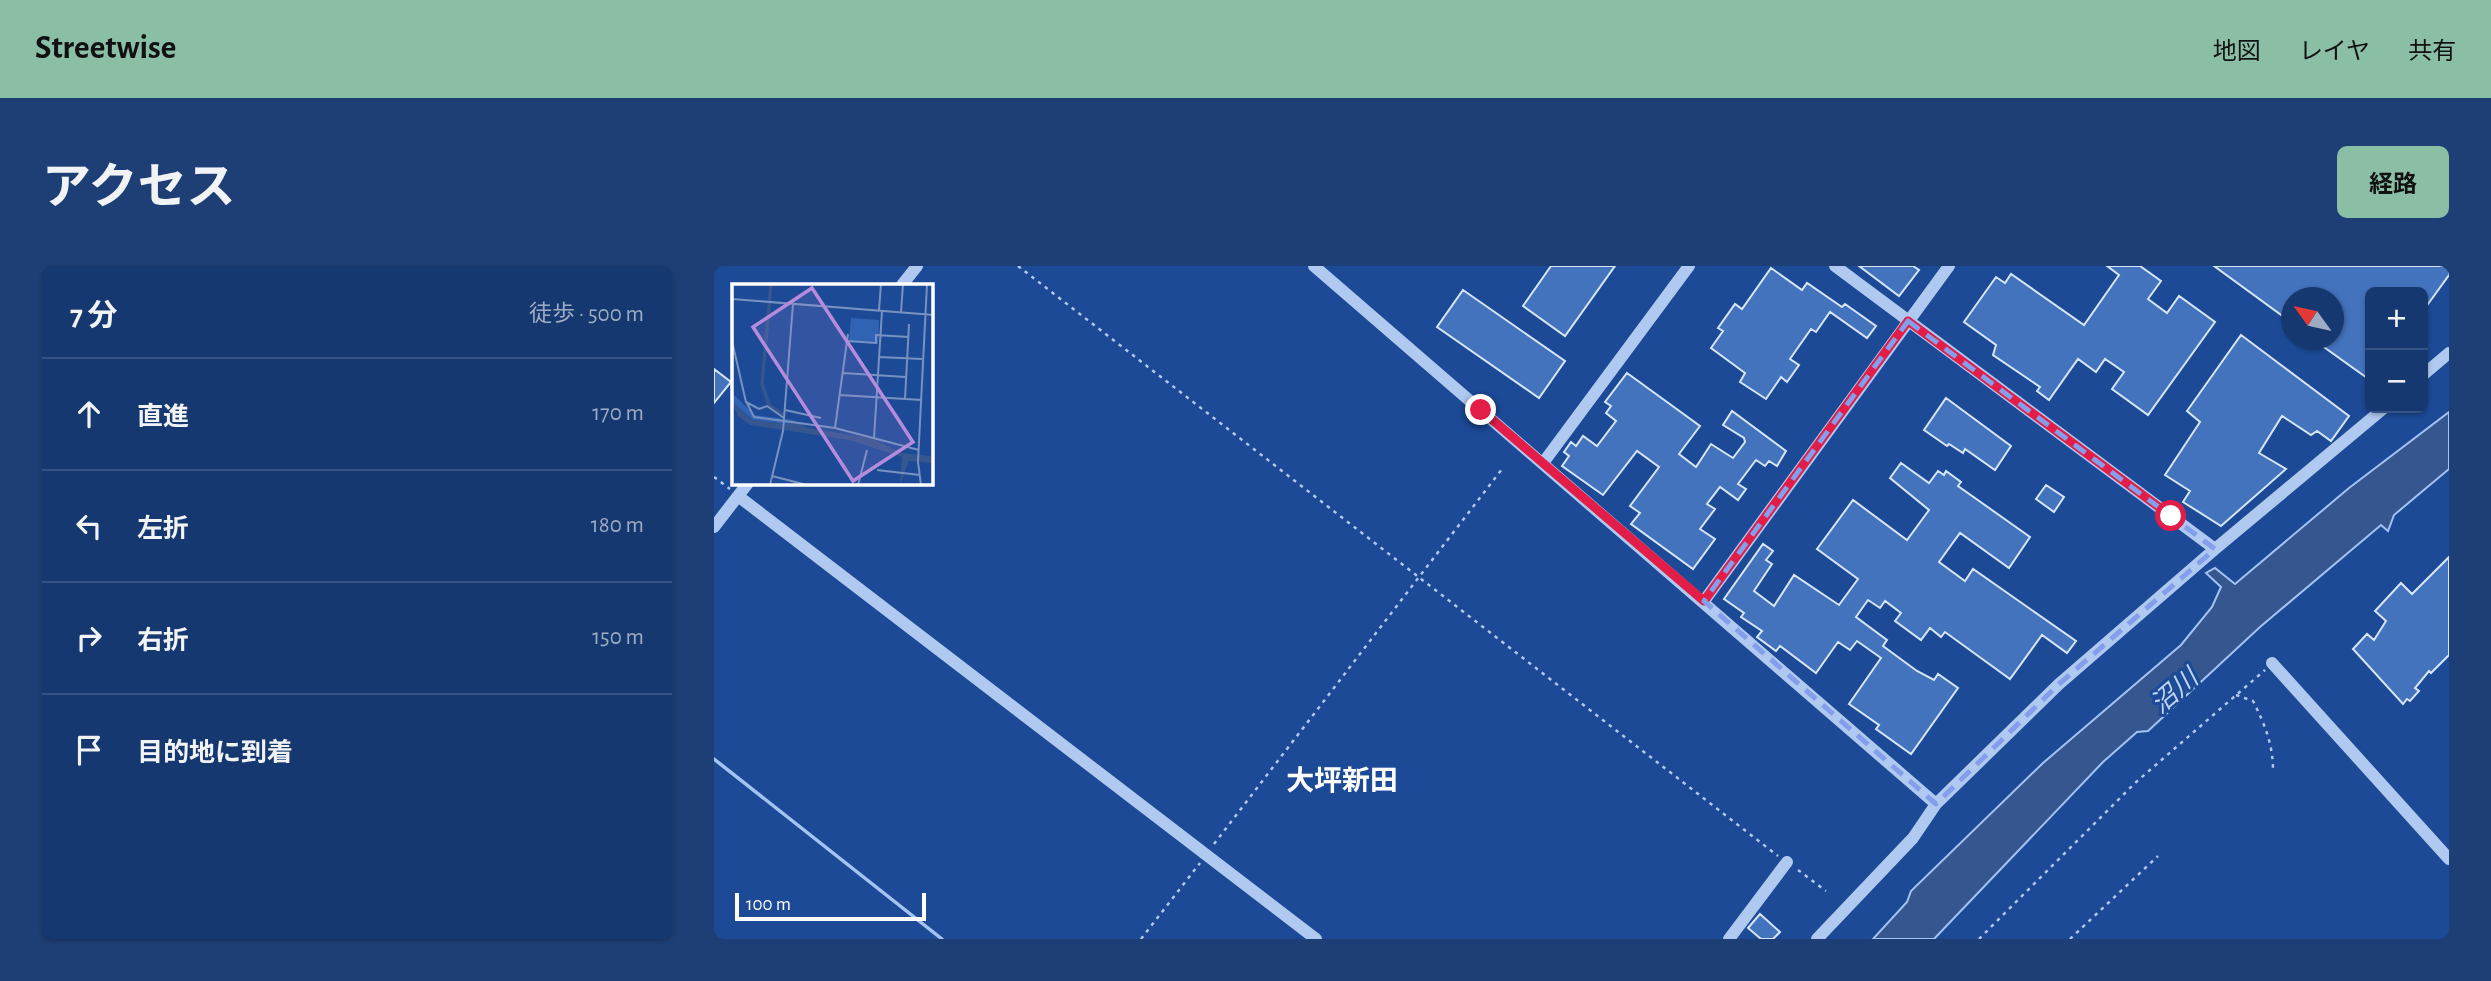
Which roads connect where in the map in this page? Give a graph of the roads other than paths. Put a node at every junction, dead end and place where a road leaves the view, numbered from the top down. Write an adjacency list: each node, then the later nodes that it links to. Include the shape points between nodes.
1 (916, 266): 6 (street)
2 (1314, 266): 11 (street)
3 (1689, 266): 11 (street)
4 (1835, 266): 7 (street)
5 (1949, 266): 7 (street)
6 (903, 284)
7 (1908, 321): 15 (street); 16 (street)
8 (2449, 353): 9 (street)
9 (2428, 371)
10 (2378, 413): 15 (street)
11 (1543, 463): 16 (street)
12 (746, 485): 13 (street)
13 (738, 496): 14 (street); 21 (street)
14 (714, 527)
15 (2215, 548): 18 (street, via 2059,684)
16 (1704, 601): 18 (street)
17 (2272, 663): 19 (street)
18 (1936, 804): 23 (street, via 1913,838)
19 (2449, 859)
20 (1787, 862): 22 (street)
21 (1316, 939)
22 (1729, 939)
23 (1817, 939)

